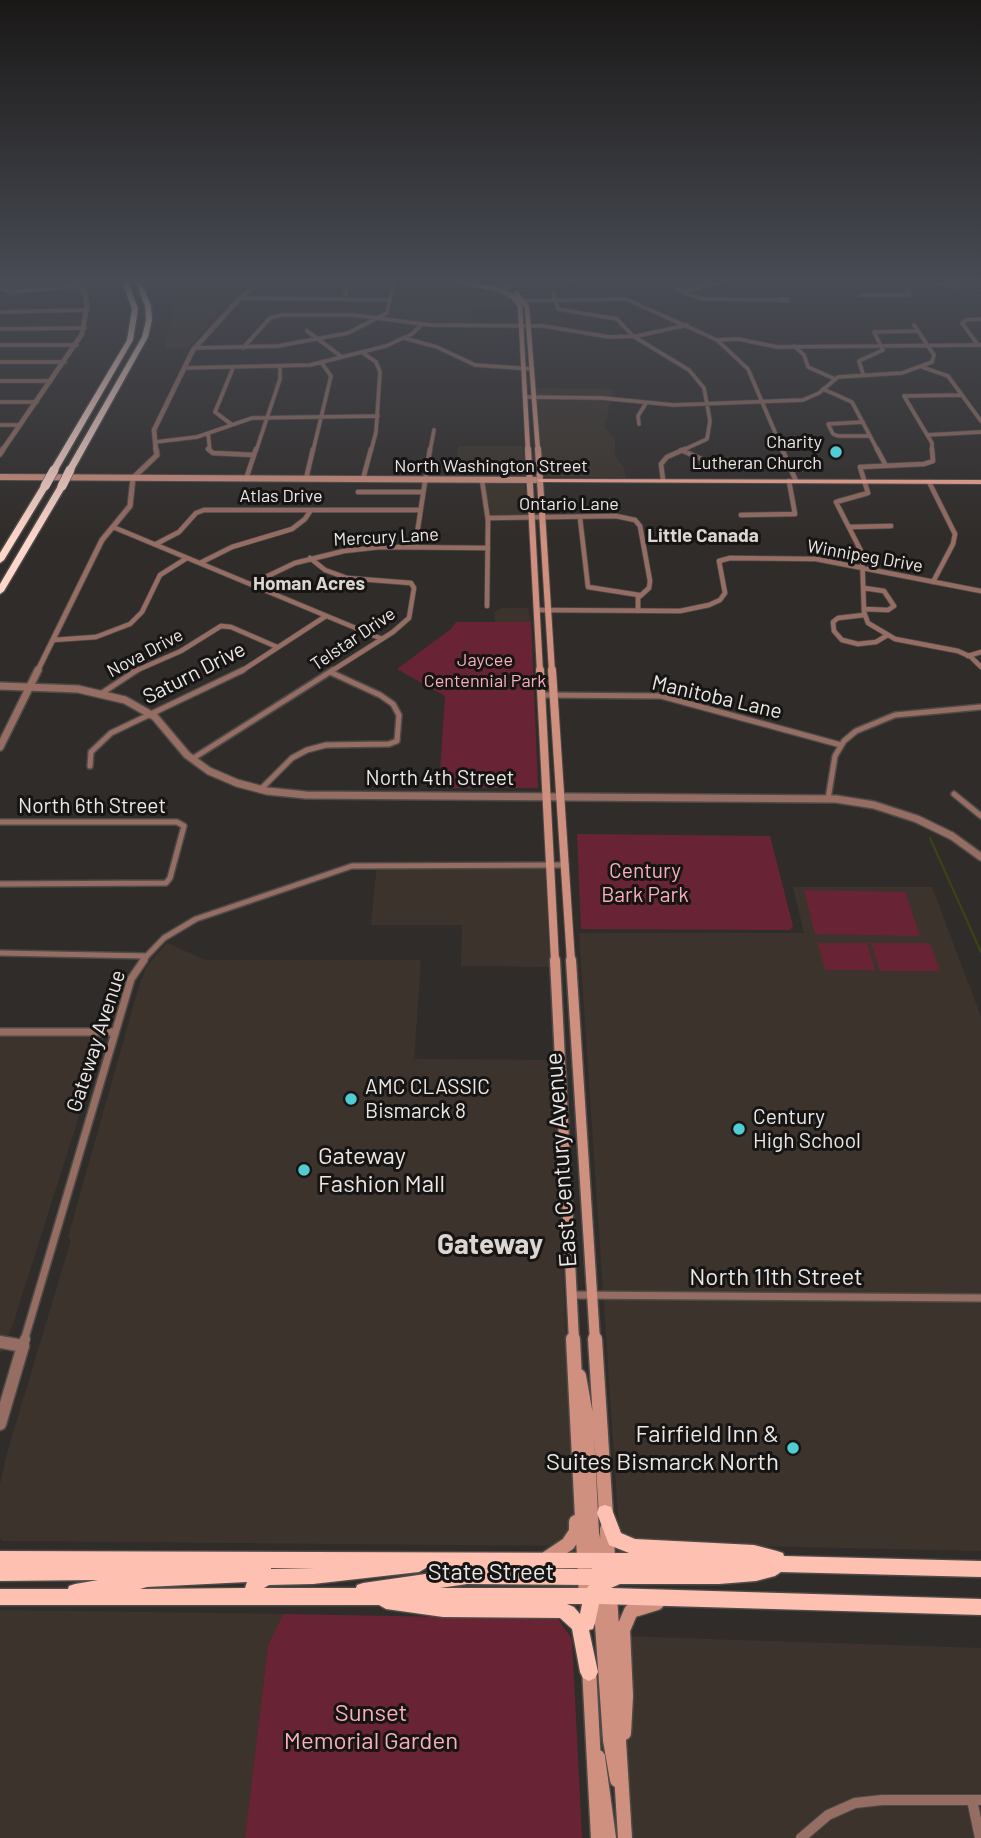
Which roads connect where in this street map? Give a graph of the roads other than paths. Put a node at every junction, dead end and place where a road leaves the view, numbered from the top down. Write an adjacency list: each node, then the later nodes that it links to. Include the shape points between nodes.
1 (61, 367): 21 (street)
2 (114, 367): 80 (highway, bridge)
3 (128, 367): 86 (highway, bridge)
4 (288, 367): 15 (street)
5 (327, 367): 33 (street, via 331,376)
6 (378, 367): 31 (street)
7 (503, 367): 16 (street)
8 (682, 367): 30 (street, via 704,388)
9 (746, 367): 29 (street)
10 (808, 367): 19 (street)
11 (860, 367): 18 (street)
12 (922, 367): 18 (street, via 902,373); 23 (street, via 948,376)
13 (184, 368): 14 (street); 45 (street, via 155,428)
14 (233, 368): 15 (street); 36 (street, via 215,412)
15 (279, 368): 32 (street, via 280,379)
16 (523, 368): 17 (street); 24 (main road)
17 (532, 369): 25 (main road)
18 (863, 374): 19 (street)
19 (835, 379): 22 (street)
20 (0, 381): 21 (street)
21 (51, 381): 27 (street)
22 (823, 389): 29 (street, via 803,400); 35 (street, via 852,402)
23 (962, 395): 34 (street); 43 (street, via 904,396)
24 (525, 397): 25 (street); 58 (main road)
25 (534, 398): 28 (street); 58 (main road)
26 (0, 402): 27 (street)
27 (37, 402): 39 (street)
28 (646, 402): 30 (street); 37 (street)
29 (764, 403): 30 (street); 60 (street)
30 (708, 404): 46 (street, via 707,439)
31 (378, 416): 33 (street); 55 (street)
32 (267, 417): 33 (street); 36 (street); 48 (street)
33 (321, 417): 54 (street)
34 (981, 421)
35 (863, 422): 44 (street); 44 (street, via 828,424 838,436)
36 (232, 424): 42 (street)
37 (639, 424)
38 (0, 425): 39 (street)
39 (20, 425): 47 (street)
40 (434, 430): 56 (street)
41 (981, 432): 43 (street)
42 (208, 433): 45 (street); 48 (street, via 208,449 213,453)
43 (927, 435): 50 (street, via 934,447 932,462)
44 (870, 436): 50 (street)
45 (155, 442): 52 (street, via 154,459)
46 (681, 449): 49 (street); 59 (street, via 663,461)
47 (1, 451)
48 (254, 455): 53 (street)
49 (708, 462)
50 (884, 464): 61 (street, via 860,467)
51 (0, 477): 52 (main road, North Washington Street)
52 (133, 478): 53 (main road, North Washington Street); 73 (street, via 132,503)
53 (246, 478): 54 (main road, North Washington Street)
54 (306, 479): 55 (main road, North Washington Street)
55 (363, 479): 56 (main road, North Washington Street)
56 (424, 479): 57 (main road, North Washington Street); 65 (street)
57 (482, 480): 58 (main road, North Washington Street); 69 (street)
58 (535, 480): 59 (main road, North Washington Street); 70 (main road, East Century Avenue)
59 (663, 480): 60 (main road, North Washington Street)
60 (793, 481): 61 (main road, North Washington Street); 68 (street, via 795,514)
61 (864, 482): 62 (main road, North Washington Street); 74 (street, via 868,493 836,502)
62 (929, 482): 63 (main road, North Washington Street); 83 (street, via 955,534)
63 (981, 482)
64 (358, 492): 65 (street)
65 (421, 492): 67 (street)
66 (312, 510): 67 (street, Atlas Drive); 75 (street, Atlas Drive, via 204,510); 81 (street, via 296,527 238,545)
67 (419, 510): 76 (street)
68 (741, 515)
69 (488, 517): 70 (street, Ontario Lane); 77 (street)
70 (538, 517): 71 (street, Ontario Lane); 90 (main road, East Century Avenue); 91 (main road, East Century Avenue)
71 (580, 518): 88 (street, via 588,587); 88 (street, Ontario Lane, via 620,516 639,524 650,582)
72 (891, 526): 74 (street)
73 (113, 527): 75 (street); 97 (street, via 102,540)
74 (849, 527): 82 (street)
75 (156, 544): 78 (street)
76 (415, 547): 77 (street, Mercury Lane); 79 (street, Mercury Lane, via 358,549)
77 (488, 548): 89 (street)
78 (187, 558): 81 (street); 97 (street, via 160,575 142,612 130,624 96,637)
79 (310, 558): 84 (street, Mercury Lane); 96 (street, Telstar Drive, via 340,576 413,585 409,618)
80 (0, 560)
81 (200, 563): 84 (street)
82 (864, 568): 83 (street, Winnipeg Drive); 85 (street); 92 (street, Winnipeg Drive, via 802,558 723,559 719,561 726,590 716,602 687,610)
83 (933, 582): 87 (street, Winnipeg Drive)
84 (251, 584): 94 (street)
85 (864, 588): 93 (street); 93 (street, via 884,591 894,606)
86 (0, 591)
87 (981, 591)
88 (639, 595): 92 (street, Ontario Lane)
89 (487, 606)
90 (537, 610): 91 (street, Winnipeg Drive); 106 (main road, East Century Avenue)
91 (549, 610): 92 (street, Winnipeg Drive); 107 (main road, East Century Avenue)
92 (638, 611)
93 (864, 612): 95 (street, via 871,626); 95 (street, via 838,618 833,622 834,631 842,640 858,644)
94 (326, 616): 96 (street); 98 (street, Saturn Drive)
95 (886, 636): 100 (street)
96 (382, 639): 102 (street, Telstar Drive)
97 (52, 640): 104 (street)
98 (277, 647): 105 (street, Nova Drive, via 221,626 181,651 127,674); 109 (street, Saturn Drive, via 230,678)
99 (981, 652): 100 (street)
100 (968, 656): 101 (street)
101 (981, 667)
102 (330, 672): 112 (street, Telstar Drive); 114 (street, via 393,704 399,715 397,741 307,750 292,758)
103 (0, 686): 104 (street, North 4th Street)
104 (30, 686): 105 (street, North 4th Street); 111 (street)
105 (102, 693): 109 (street, North 4th Street)
106 (541, 695): 107 (street, Manitoba Lane); 116 (main road, East Century Avenue)
107 (554, 695): 110 (street, Manitoba Lane, via 668,697); 117 (main road, East Century Avenue)
108 (981, 707): 110 (street, via 888,717 861,727)
109 (150, 713): 112 (street, North 4th Street); 113 (street, Saturn Drive, via 101,741 91,752)
110 (841, 745): 118 (street, via 833,760)
111 (0, 747)
112 (192, 759): 114 (street, North 4th Street, via 218,776)
113 (90, 766)
114 (260, 790): 116 (street, North 4th Street, via 306,795)
115 (954, 794): 119 (street)
116 (547, 796): 117 (street, North 4th Street); 122 (main road, East Century Avenue)
117 (560, 796): 118 (street, North 4th Street); 123 (main road, East Century Avenue)
118 (828, 799): 121 (street, North 4th Street, via 910,817 943,831)
119 (981, 816)
120 (0, 822): 124 (street, North 6th Street, via 183,823 166,883)
121 (981, 857)
122 (550, 865): 123 (street, Gateway Avenue); 126 (street, Gateway Avenue, via 346,867 187,923); 129 (main road, East Century Avenue)
123 (566, 865): 130 (main road, East Century Avenue)
124 (0, 884)
125 (0, 953): 126 (street)
126 (146, 956): 128 (street, Gateway Avenue, via 133,974)
127 (0, 1032): 128 (street)
128 (115, 1032): 133 (street, Gateway Avenue)
129 (571, 1295): 130 (street, North 11th Street); 134 (main road, East Century Avenue)
130 (592, 1295): 131 (street, North 11th Street); 137 (main road, East Century Avenue)
131 (981, 1298)
132 (0, 1342): 133 (street)
133 (23, 1346): 136 (street)
134 (574, 1358): 135 (main road, East Century Avenue); 146 (main road, via 584,1404 592,1533)
135 (575, 1377): 141 (main road, via 576,1532 560,1551); 146 (main road, East Century Avenue)
136 (0, 1424)
137 (606, 1513): 142 (highway, via 615,1539 635,1547 754,1553); 146 (main road, East Century Avenue)
138 (219, 1558): 139 (highway, State Street); 140 (highway, State Street); 145 (highway, via 135,1571)
139 (0, 1559)
140 (467, 1559): 141 (highway, State Street); 147 (highway, via 269,1577)
141 (544, 1559): 146 (highway, State Street)
142 (796, 1564): 144 (highway); 146 (highway, via 756,1573 620,1576)
143 (264, 1566): 151 (highway, via 251,1574 147,1579)
144 (981, 1569)
145 (0, 1573)
146 (601, 1581): 148 (highway, via 467,1576); 149 (highway, State Street); 152 (highway, State Street); 154 (highway); 157 (main road, East Century Avenue); 159 (main road, via 610,1740)
147 (253, 1588)
148 (333, 1596): 149 (highway, State Street); 151 (highway, State Street)
149 (363, 1596): 155 (highway, via 443,1609 560,1610 580,1625)
150 (0, 1597): 151 (highway, State Street)
151 (55, 1597)
152 (675, 1598): 153 (highway, State Street); 157 (main road, via 631,1611 626,1619)
153 (981, 1607)
154 (587, 1623): 155 (main road)
155 (589, 1672): 156 (main road)
156 (592, 1721): 160 (main road); 161 (main road)
157 (621, 1769): 159 (main road, East Century Avenue)
158 (976, 1800): 163 (street, via 855,1803 828,1815); 164 (street)
159 (623, 1804): 162 (main road, East Century Avenue)
160 (598, 1838)
161 (609, 1838)
162 (625, 1838)
163 (802, 1838)
164 (980, 1838)

